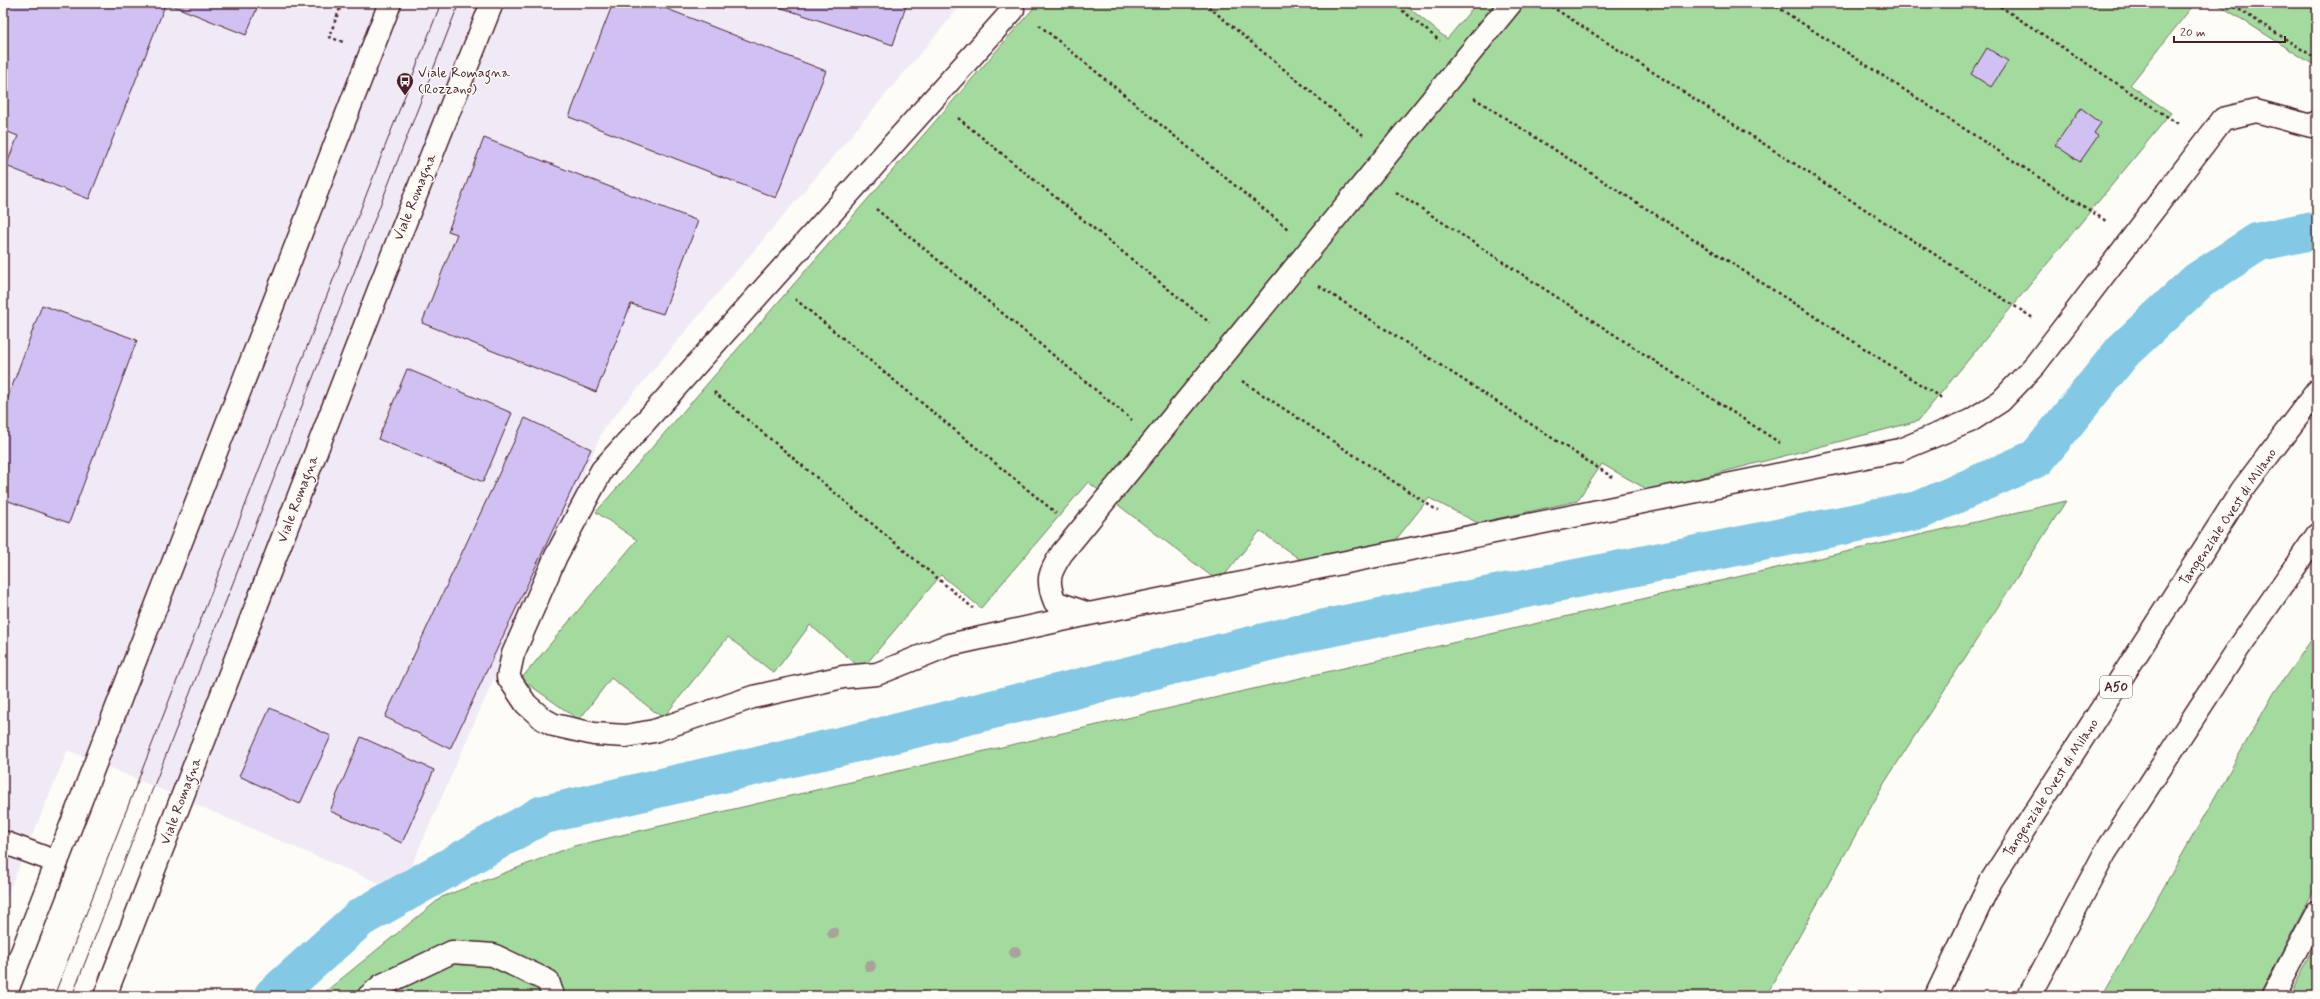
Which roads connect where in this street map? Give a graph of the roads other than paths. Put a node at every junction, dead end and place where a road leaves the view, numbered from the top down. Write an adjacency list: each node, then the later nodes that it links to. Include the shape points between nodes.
1 (390, 3): 10 (main road)
2 (492, 3): 14 (main road, Viale Romagna)
3 (1511, 3): 8 (main road, via 1052,568 1048,585 1055,602)
4 (1014, 10): 8 (main road, via 602,470 556,556 513,654 508,677 526,704 554,725 594,734 626,736 647,732 753,697 842,677 877,674 949,645)
5 (2317, 122): 8 (main road, via 2311,126 2256,111 2223,119 2035,365 2001,401 1974,419 1900,450)
6 (2317, 392): 17 (main road, Tangenziale Ovest di Milano / A50, via 2242,490 1991,881)
7 (2317, 535): 18 (main road, via 2104,852)
8 (1089, 614)
9 (3, 842): 10 (main road)
10 (57, 862): 12 (main road)
11 (2317, 912): 19 (main road)
12 (10, 963): 13 (main road)
13 (5, 996)
14 (105, 996)
15 (369, 996): 16 (main road, via 382,985 452,952 493,955 548,981)
16 (553, 996)
17 (1936, 996)
18 (2029, 996)
19 (2273, 996)

